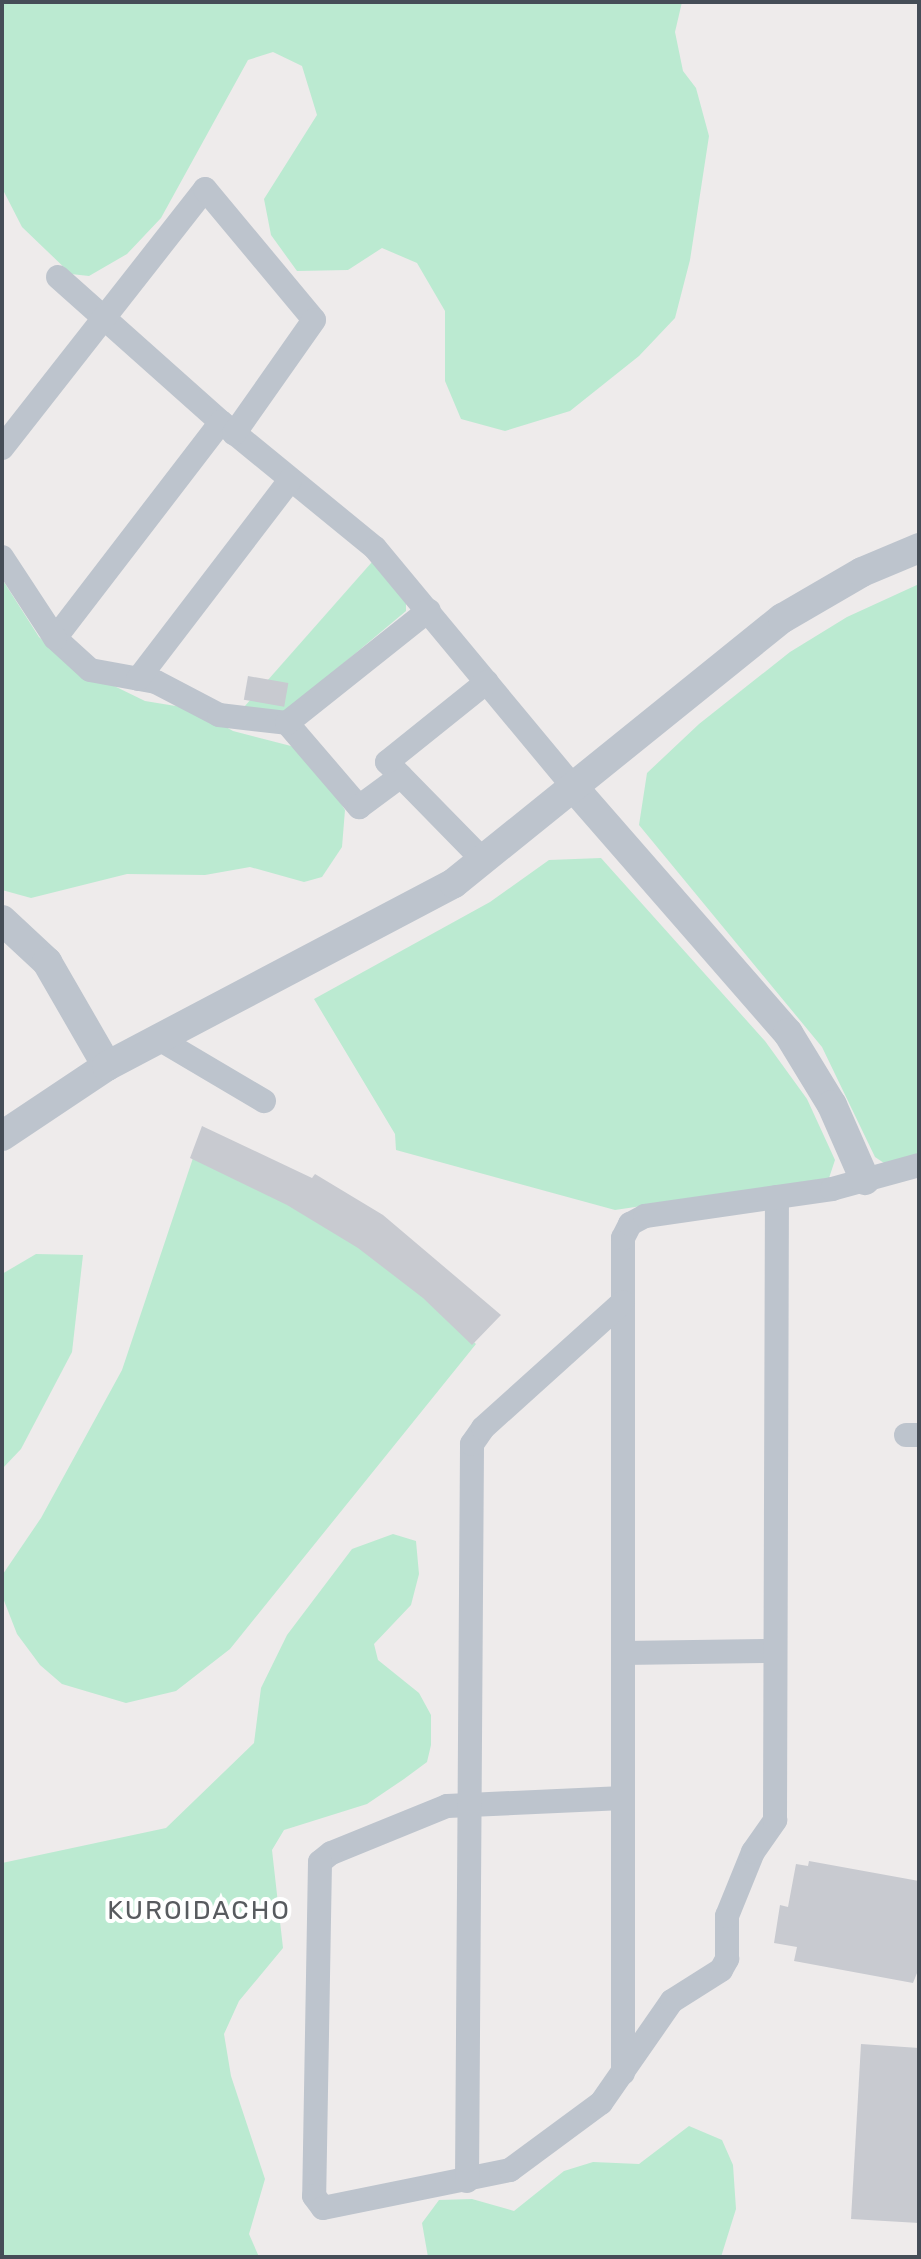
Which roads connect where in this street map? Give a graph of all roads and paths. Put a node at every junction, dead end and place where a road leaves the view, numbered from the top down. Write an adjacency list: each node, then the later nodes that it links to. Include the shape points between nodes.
1 (58, 277): 2 (street)
2 (101, 320): 3 (street); 3 (street, via 205,189 314,320); 4 (street)
3 (227, 428): 5 (street); 9 (street)
4 (2, 448)
5 (290, 480): 8 (street, via 375,548); 10 (street)
6 (919, 548): 14 (street, via 862,572 783,618)
7 (2, 557): 9 (street)
8 (429, 610): 11 (street); 12 (street)
9 (55, 638): 10 (street, via 90,670)
10 (138, 679): 12 (street, via 156,682 219,715)
11 (487, 682): 13 (street, via 387,762); 14 (street)
12 (287, 723): 13 (street, via 359,807)
13 (401, 776): 15 (street)
14 (575, 789): 15 (street); 22 (street, via 788,1033 832,1105)
15 (483, 860): 17 (street, via 441,890)
16 (10, 935): 18 (street, via 47,962)
17 (159, 1039): 18 (street); 19 (street)
18 (107, 1066): 20 (street)
19 (264, 1101)
20 (2, 1136)
21 (919, 1165): 22 (street)
22 (865, 1180): 23 (street)
23 (777, 1197): 24 (street, via 637,1219 623,1238); 25 (street)
24 (623, 1302): 26 (street); 28 (street, via 483,1428 472,1444)
25 (775, 1651): 26 (street); 29 (street, via 775,1820 753,1852 727,1916 727,1959 721,1970 672,2001)
26 (623, 1653): 27 (street)
27 (623, 1798): 28 (street); 29 (street)
28 (470, 1805): 30 (street); 30 (street, via 447,1806 320,1862 314,2196 323,2208 331,2209)
29 (623, 2073): 30 (street, via 601,2103 510,2170)
30 (467, 2181)

